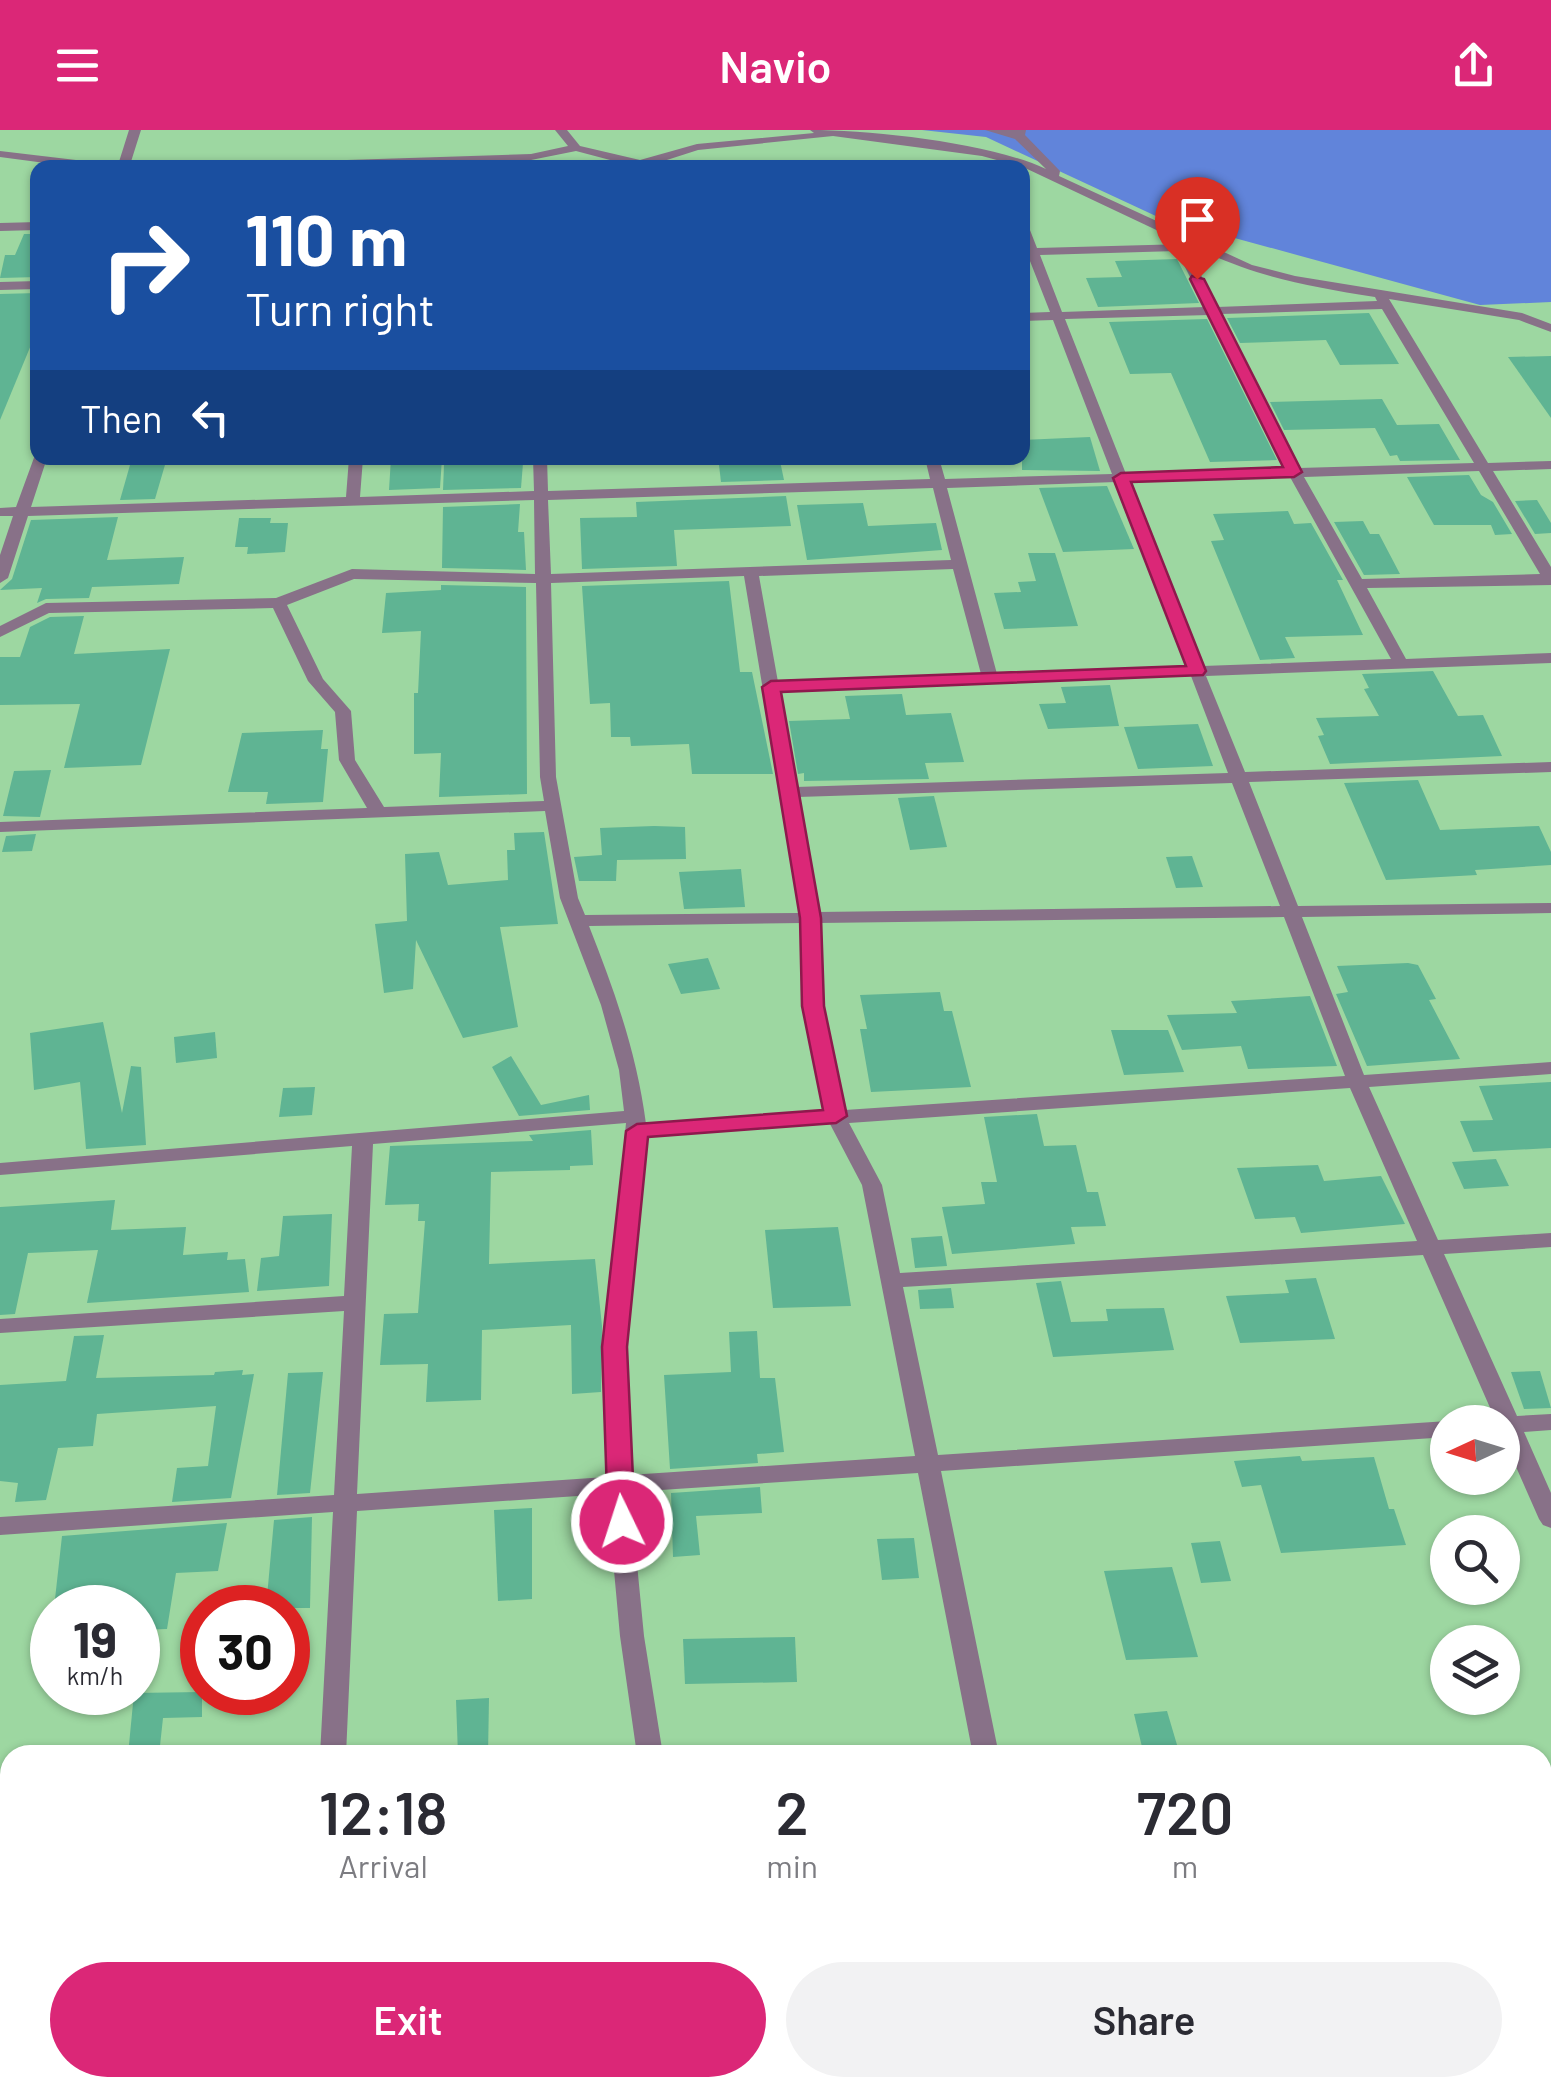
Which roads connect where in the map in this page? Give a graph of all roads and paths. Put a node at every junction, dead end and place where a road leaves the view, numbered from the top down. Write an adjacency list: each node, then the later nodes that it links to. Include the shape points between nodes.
1 (136, 130): 13 (street)
2 (560, 130): 10 (street)
3 (727, 130): 9 (street)
4 (816, 130): 8 (street)
5 (905, 130): 8 (street)
6 (990, 130): 7 (street)
7 (1020, 133): 19 (street)
8 (846, 134): 9 (street); 17 (street)
9 (697, 147): 16 (street)
10 (576, 148): 14 (street); 15 (street)
11 (0, 154): 12 (street)
12 (50, 160)
13 (127, 160)
14 (472, 160)
15 (616, 160)
16 (655, 160)
17 (989, 160)
18 (1030, 166): 19 (street)
19 (1071, 188): 22 (street)
20 (30, 226): 21 (street)
21 (0, 227)
22 (1200, 246): 23 (street); 28 (street, via 1248,268)
23 (1181, 247): 24 (street); 29 (street)
24 (1030, 252)
25 (1030, 258): 30 (street)
26 (30, 284): 27 (street)
27 (0, 286)
28 (1383, 300): 29 (street); 32 (street); 37 (street)
29 (1214, 312): 30 (street); 39 (street)
30 (1058, 316): 31 (street); 40 (street)
31 (1030, 317)
32 (1551, 325)
33 (38, 465): 45 (street)
34 (356, 465): 43 (street)
35 (540, 465): 42 (street)
36 (934, 465): 41 (street)
37 (1486, 466): 38 (street); 39 (street); 50 (street)
38 (1551, 466)
39 (1294, 472): 40 (street); 51 (street)
40 (1121, 478): 41 (street); 56 (street)
41 (938, 484): 42 (street); 46 (street)
42 (541, 496): 43 (street); 49 (street)
43 (353, 500): 45 (street)
44 (0, 512): 45 (street)
45 (24, 512): 48 (street)
46 (959, 564): 47 (street); 57 (street)
47 (751, 572): 49 (street); 58 (street)
48 (0, 578)
49 (543, 579): 52 (street, via 352,574); 62 (street)
50 (1550, 579): 51 (street)
51 (1356, 584): 55 (street)
52 (278, 603): 53 (street, via 46,608); 63 (street, via 316,681 343,711 347,760)
53 (0, 632)
54 (1551, 658): 55 (street)
55 (1401, 663): 56 (street)
56 (1197, 671): 57 (street); 60 (street)
57 (990, 679): 58 (street)
58 (771, 687): 61 (street)
59 (1551, 767): 60 (street)
60 (1239, 779): 61 (street); 66 (street)
61 (789, 792): 67 (street)
62 (553, 806): 63 (street); 68 (street)
63 (379, 813): 64 (street)
64 (0, 827)
65 (1551, 908): 66 (street)
66 (1291, 912): 67 (street); 70 (street)
67 (810, 918): 68 (street); 71 (street, via 813,1006)
68 (578, 921): 72 (street, via 611,1005)
69 (1551, 1068): 70 (street)
70 (1358, 1081): 71 (street); 76 (street)
71 (836, 1116): 72 (street); 77 (street, via 872,1185)
72 (636, 1124): 73 (street); 86 (street, via 615,1347)
73 (363, 1138): 74 (street); 78 (street)
74 (0, 1168)
75 (1551, 1240): 76 (street)
76 (1432, 1248): 77 (street); 80 (street)
77 (890, 1281): 85 (street)
78 (355, 1303): 79 (street); 87 (street)
79 (0, 1326)
80 (1498, 1405)
81 (1551, 1422): 82 (street)
82 (1520, 1424)
83 (1430, 1430): 85 (street)
84 (1520, 1454): 88 (street)
85 (926, 1464): 86 (street); 92 (street)
86 (618, 1485): 87 (street); 91 (street)
87 (345, 1503): 89 (street); 90 (street)
88 (1551, 1519)
89 (0, 1526)
90 (333, 1745)
91 (648, 1745)
92 (984, 1745)

